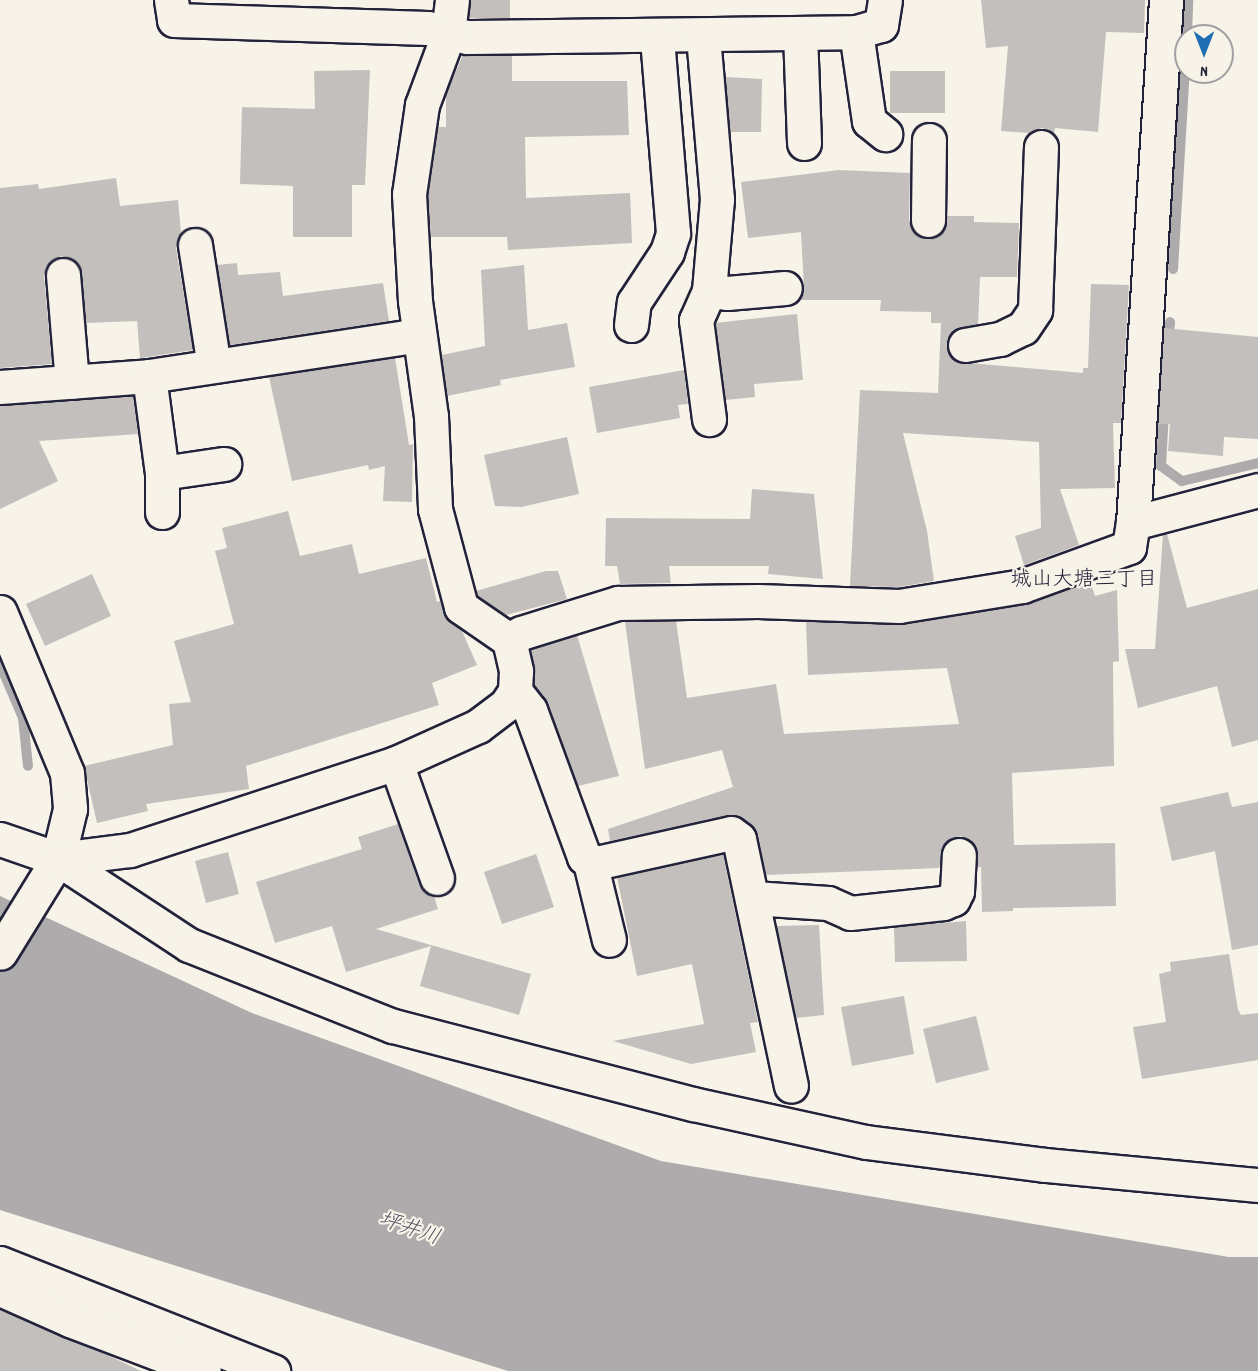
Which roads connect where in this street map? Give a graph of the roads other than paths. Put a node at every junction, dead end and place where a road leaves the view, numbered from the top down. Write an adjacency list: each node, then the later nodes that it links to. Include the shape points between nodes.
1 (171, 0): 7 (street, via 174,20 428,28)
2 (452, 0): 7 (street)
3 (885, 0): 5 (street, via 881,25)
4 (1166, 0): 31 (street)
5 (856, 32): 6 (street); 10 (street, via 869,121)
6 (800, 33): 8 (street); 12 (street)
7 (448, 35): 9 (street); 20 (street, via 422,105 413,147 409,194)
8 (704, 36): 9 (street); 18 (street, via 717,199)
9 (657, 37): 19 (street, via 674,233 667,252 634,302)
10 (885, 134)
11 (929, 140): 14 (street)
12 (804, 142)
13 (1041, 147): 21 (street, via 1035,310 1023,328 1000,339)
14 (928, 220)
15 (195, 244): 22 (street)
16 (63, 275): 24 (street)
17 (785, 288): 18 (street)
18 (709, 291): 26 (street, via 696,320)
19 (631, 325)
20 (418, 335): 22 (street); 33 (street, via 431,416 435,509 461,607)
21 (965, 345)
22 (214, 366): 23 (street)
23 (149, 376): 24 (street); 28 (street)
24 (72, 382): 25 (street)
25 (0, 387)
26 (710, 419)
27 (224, 464): 28 (street)
28 (162, 473): 30 (street)
29 (1258, 490): 31 (street)
30 (162, 512)
31 (1133, 523): 33 (street, via 1129,548 1022,586 899,606 758,601 618,603)
32 (0, 612): 39 (street, via 67,773 69,809)
33 (509, 640): 34 (street, via 516,671)
34 (515, 691): 35 (street, via 506,705 478,726); 38 (street, via 530,710 584,858)
35 (396, 763): 39 (street, via 130,850); 40 (street)
36 (0, 839): 39 (street)
37 (959, 855): 41 (street, via 957,891 953,899 943,903 850,913 828,903)
38 (590, 862): 41 (street, via 730,833 739,838); 42 (street)
39 (50, 870): 43 (street); 45 (street, via 189,945 393,1026 693,1104 866,1142 1045,1165)
40 (437, 878)
41 (753, 898): 44 (street)
42 (609, 940)
43 (0, 954)
44 (791, 1086)
45 (1258, 1185)
46 (0, 1263): 48 (street)
47 (0, 1289): 48 (street)
48 (129, 1329): 49 (street); 50 (street)
49 (204, 1371)
50 (273, 1371)

